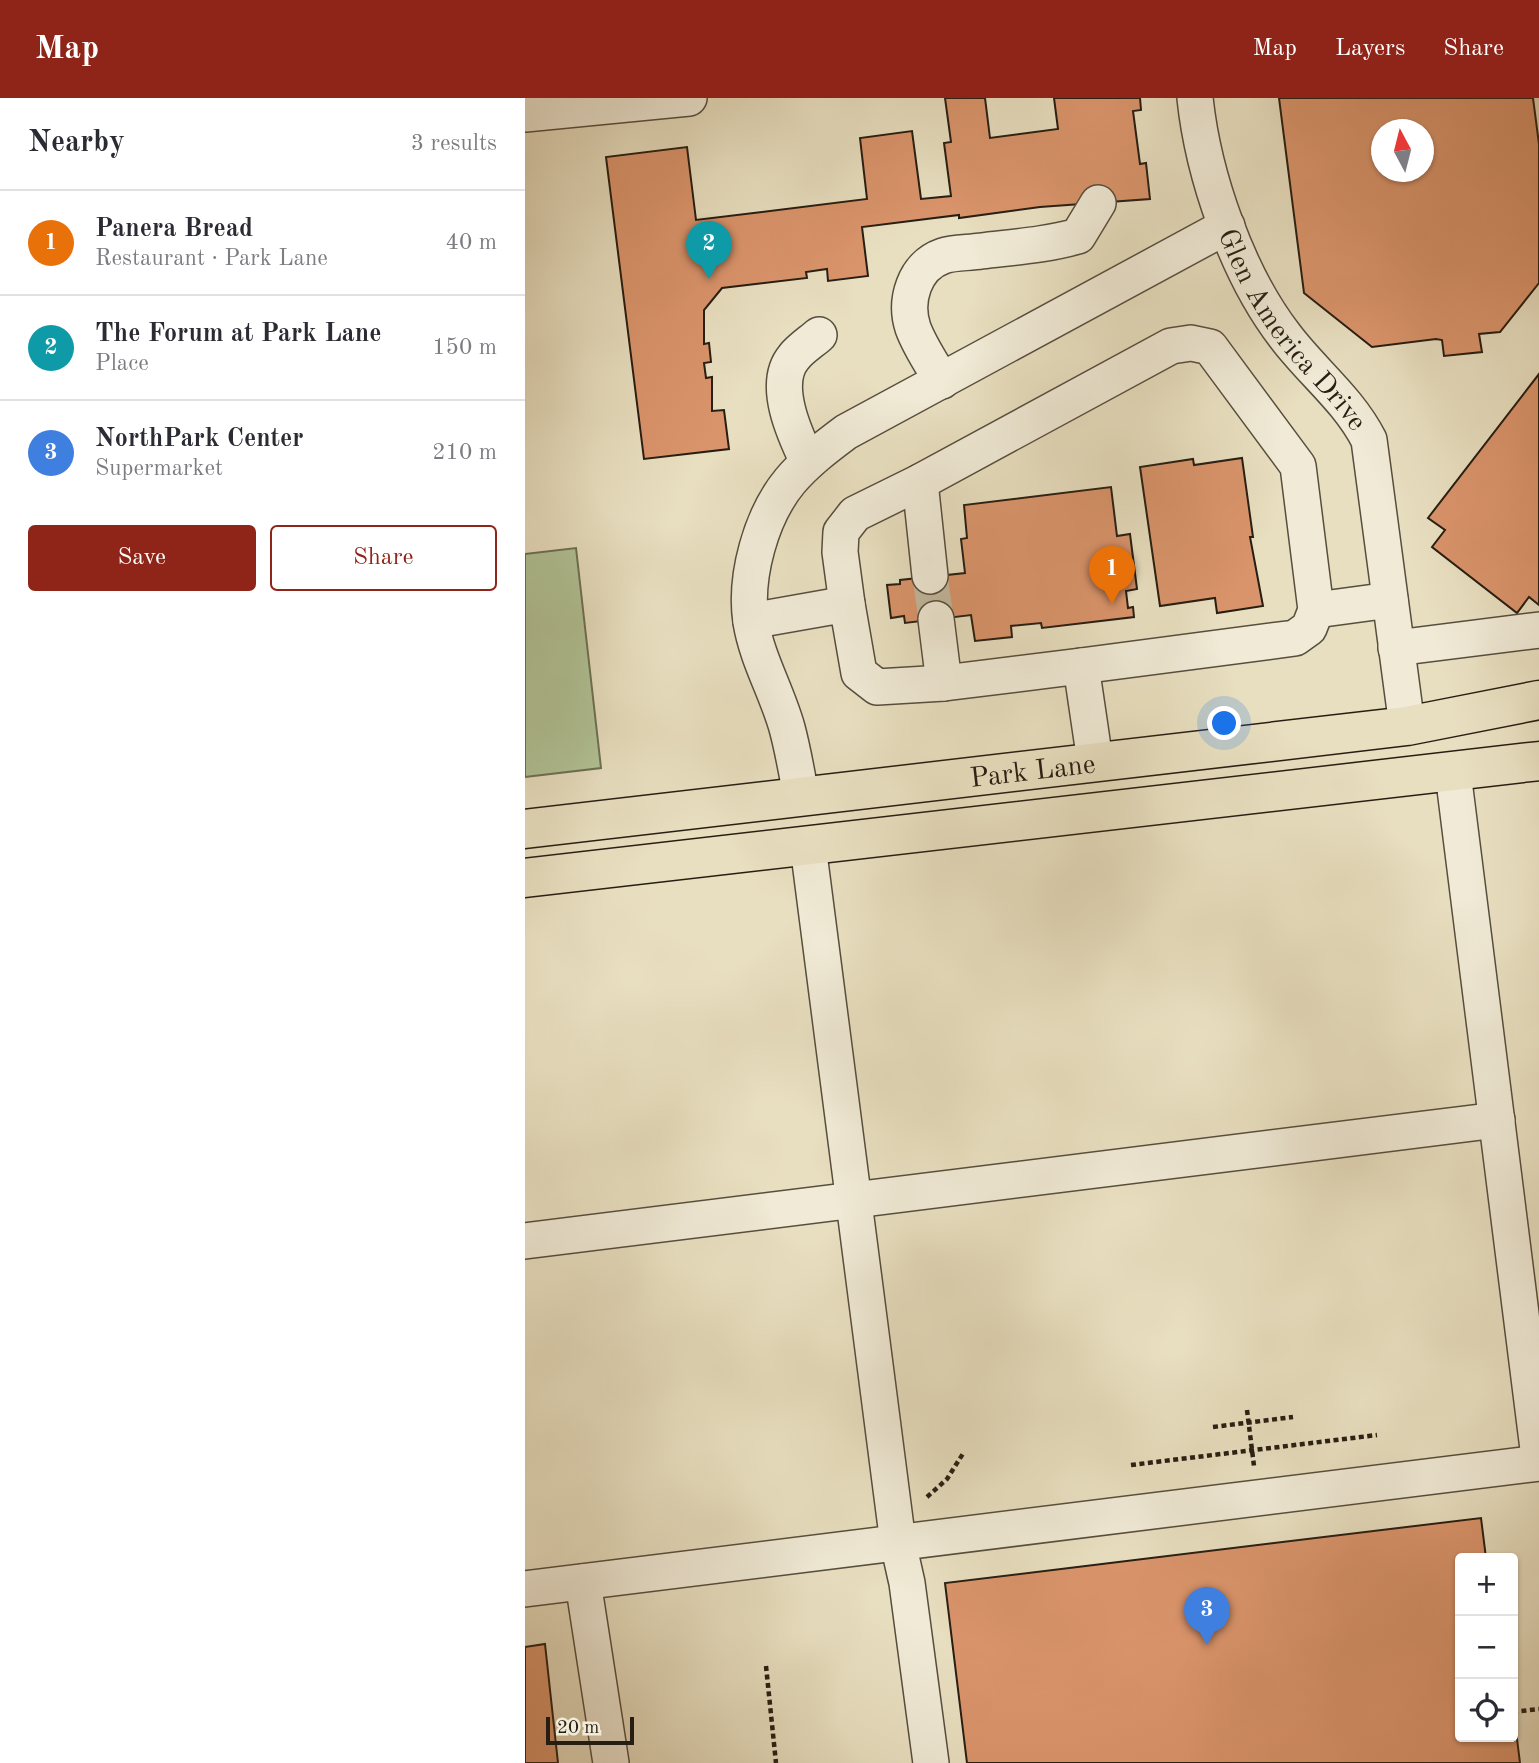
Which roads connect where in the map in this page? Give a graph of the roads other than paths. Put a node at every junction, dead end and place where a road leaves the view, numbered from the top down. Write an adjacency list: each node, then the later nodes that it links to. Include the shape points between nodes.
1 (689, 98): 3 (street)
2 (1195, 98): 5 (street, Glen America Drive, via 1204,157)
3 (525, 114)
4 (1098, 203): 7 (street, via 1077,236 943,256 927,267 915,282 909,312 913,329)
5 (1227, 226): 7 (street); 11 (street, Glen America Drive, via 1275,323 1353,413 1369,440)
6 (819, 335): 8 (street, via 792,359 784,391 790,427)
7 (942, 381): 8 (street, via 846,432)
8 (808, 462): 15 (street, via 788,483 757,550 750,588)
9 (921, 482): 10 (street); 12 (street, via 855,514 841,533); 13 (street, via 1171,345 1210,347 1298,466)
10 (930, 576)
11 (1390, 600): 13 (street); 17 (street, Glen America Drive)
12 (847, 604): 15 (street); 19 (street, via 859,673 877,687)
13 (1316, 610): 18 (street, via 1309,628 1295,638)
14 (936, 619): 19 (street)
15 (751, 621): 25 (street, via 787,727)
16 (1539, 630): 17 (street)
17 (1397, 648): 21 (street, Glen America Drive)
18 (1081, 666): 19 (street); 22 (street)
19 (944, 683)
20 (1539, 700): 21 (main road, Park Lane)
21 (1406, 726): 22 (main road, Park Lane); 26 (main road, via 1398,748 1374,761 1315,767 1262,784)
22 (1095, 761): 25 (main road, Park Lane)
23 (1539, 761): 24 (main road, Park Lane)
24 (1453, 773): 26 (main road, Park Lane); 30 (street)
25 (801, 796): 27 (main road, Park Lane); 28 (main road)
26 (1251, 797): 28 (main road, Park Lane)
27 (525, 829)
28 (808, 846): 29 (main road, Park Lane); 31 (street)
29 (525, 878)
30 (1497, 1120): 31 (street); 33 (street)
31 (854, 1201): 32 (street); 35 (street)
32 (525, 1241)
33 (1539, 1457)
34 (1539, 1464): 35 (street)
35 (898, 1543): 36 (street); 39 (street)
36 (583, 1582): 37 (street); 38 (street)
37 (525, 1590)
38 (611, 1763)
39 (931, 1763)

